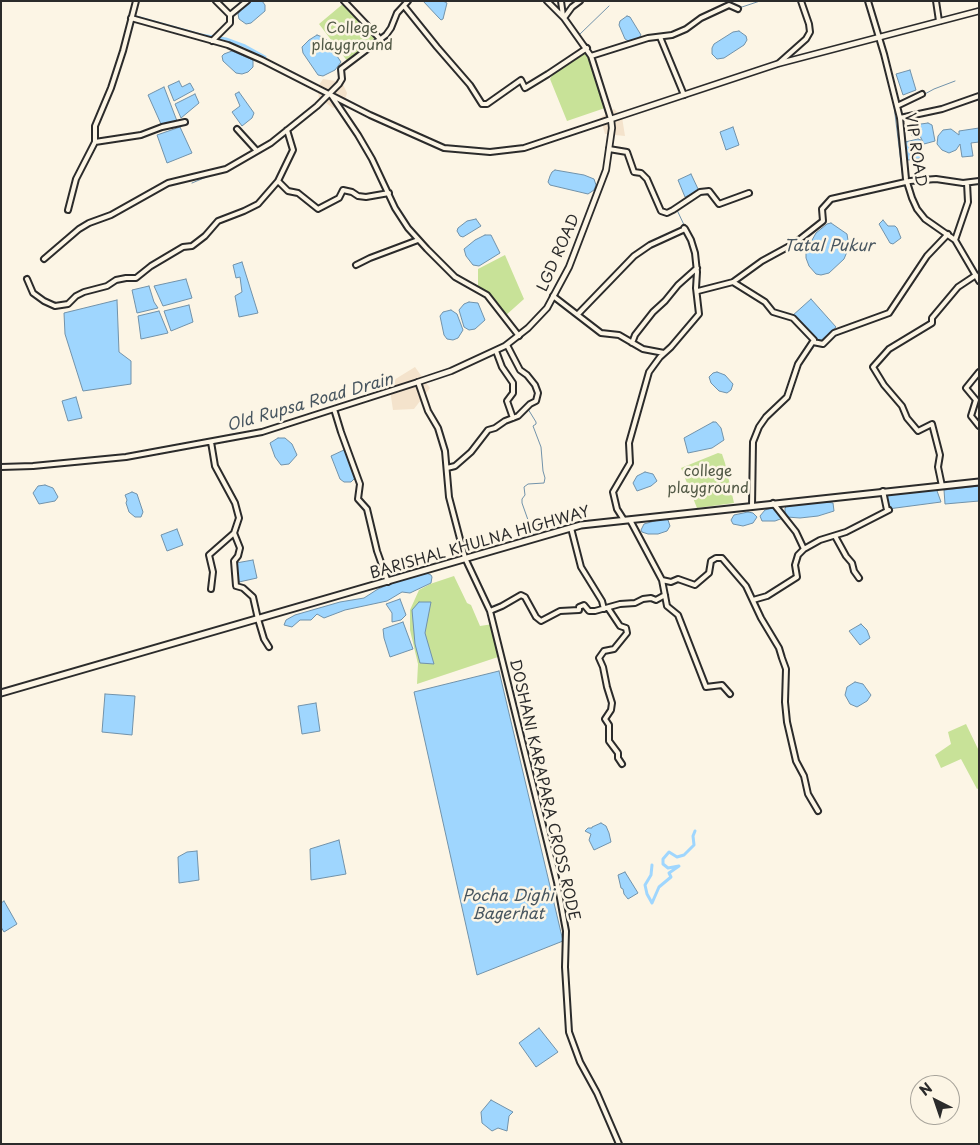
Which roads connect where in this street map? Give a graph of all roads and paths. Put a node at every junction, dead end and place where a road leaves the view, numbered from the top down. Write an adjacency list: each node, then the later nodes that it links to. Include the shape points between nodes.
1 (136, 1): 17 (street)
2 (216, 1): 15 (street)
3 (247, 1): 15 (street)
4 (344, 1): 21 (street)
5 (408, 1): 12 (street)
6 (547, 1): 16 (street)
7 (562, 1): 16 (street)
8 (580, 1): 16 (street)
9 (801, 1): 25 (street, via 810,32)
10 (868, 1): 19 (street, VIP ROAD)
11 (936, 1): 18 (street)
12 (404, 6): 21 (street); 23 (street, via 482,104 487,104 521,80 525,88)
13 (738, 9): 20 (street, via 729,5 686,29)
14 (979, 10): 18 (main road)
15 (230, 15): 22 (street, via 230,23)
16 (564, 17): 23 (street)
17 (131, 18): 22 (street); 36 (street, via 111,88 95,126)
18 (940, 21): 19 (main road)
19 (879, 37): 25 (main road); 30 (street, VIP ROAD)
20 (660, 38): 24 (street, via 648,38); 28 (street)
21 (380, 40): 26 (street, via 342,68 341,81)
22 (212, 41): 26 (street, via 262,60)
23 (586, 48): 24 (street)
24 (591, 56): 32 (street)
25 (777, 64): 28 (main road)
26 (329, 93): 32 (street, via 444,148 490,152 524,148); 35 (street); 43 (street, via 358,135)
27 (922, 94): 30 (street)
28 (684, 95): 32 (main road)
29 (979, 96): 31 (street, via 942,109)
30 (897, 106): 31 (street, VIP ROAD)
31 (900, 118): 39 (street, VIP ROAD)
32 (611, 119): 37 (main road, LGD ROAD)
33 (185, 122): 36 (street, via 141,135)
34 (237, 129): 38 (street)
35 (287, 130): 38 (street); 53 (street, via 293,150 278,181 258,204 218,221 192,246 183,247 136,278 116,280 108,286 84,292 68,304 55,306 44,300 33,292)
36 (95, 142): 45 (street, via 76,179)
37 (609, 149): 44 (street, via 627,152 634,172 647,179 661,211 667,213 700,192 709,191 719,204); 57 (main road, LGD ROAD, via 606,170 590,215 569,267)
38 (257, 151): 49 (street, via 226,169 168,183 89,223)
39 (906, 181): 42 (street); 46 (street, VIP ROAD, via 917,209 925,219); 55 (street, via 831,198 822,209 823,221 794,244)
40 (979, 181): 42 (street)
41 (280, 182): 43 (street, via 288,191 298,193 318,209 339,198 343,190 366,197)
42 (967, 183): 48 (street, via 968,202)
43 (389, 193): 47 (street, via 395,208)
44 (749, 193)
45 (68, 210)
46 (948, 234): 48 (street, VIP ROAD); 60 (street, via 927,256 889,313 834,333 823,344)
47 (418, 240): 50 (street); 59 (street, via 455,277 487,295)
48 (955, 240): 52 (street, VIP ROAD)
49 (44, 259)
50 (356, 265)
51 (697, 268): 56 (street); 58 (street, via 694,247 684,228 634,256); 61 (street, via 653,312)
52 (976, 275): 54 (street, VIP ROAD); 74 (street, via 958,287 932,318 932,323 889,349 873,367 918,431 932,424 940,455 938,467)
53 (27, 279)
54 (979, 280)
55 (733, 282): 56 (street); 60 (street, via 765,302 773,312 793,318)
56 (698, 292): 64 (street, via 699,314)
57 (553, 296): 58 (street); 59 (main road, LGD ROAD, via 547,308)
58 (578, 314): 61 (street, via 601,333 619,335)
59 (519, 336): 62 (main road, LGD ROAD)
60 (814, 342): 77 (street, via 798,364 786,397 766,417 753,442)
61 (632, 343): 64 (street)
62 (507, 345): 63 (main road, LGD ROAD); 68 (street, via 520,370 538,393 536,401)
63 (496, 351): 66 (main road, LGD ROAD); 68 (street, via 512,383 513,393 507,401)
64 (664, 353): 78 (street, via 649,372 629,444 630,463 613,492 617,509)
65 (979, 372): 69 (street, via 966,388 976,400 971,416)
66 (418, 382): 70 (street, via 262,432); 72 (street, DOSHANI KARAPARA CROSS RODE, via 428,412 438,428)
67 (334, 409): 86 (street, via 360,484 358,499 367,509)
68 (513, 418): 72 (street, via 488,430 471,452 455,466)
69 (979, 426)
70 (211, 442): 71 (street, via 126,458); 80 (street, via 215,466 235,503 239,518)
71 (1, 467)
72 (447, 468): 83 (street, DOSHANI KARAPARA CROSS RODE, via 449,497)
73 (979, 482): 74 (highway, BARISHAL KHULNA HIGHWAY)
74 (942, 486): 75 (highway, BARISHAL KHULNA HIGHWAY)
75 (883, 491): 76 (highway, BARISHAL KHULNA HIGHWAY); 81 (street, via 888,510)
76 (773, 503): 77 (highway, BARISHAL KHULNA HIGHWAY); 82 (street, via 796,532)
77 (752, 506): 78 (highway, BARISHAL KHULNA HIGHWAY)
78 (627, 520): 79 (highway, BARISHAL KHULNA HIGHWAY); 85 (street)
79 (571, 528): 83 (highway, BARISHAL KHULNA HIGHWAY); 90 (street, via 581,567)
80 (234, 533): 87 (street, via 209,555 213,572); 92 (street, via 240,548 234,561 236,586 253,597)
81 (835, 536): 82 (street); 84 (street)
82 (804, 549): 89 (street, via 795,565 797,577 767,596)
83 (465, 558): 86 (highway, BARISHAL KHULNA HIGHWAY); 91 (street, DOSHANI KARAPARA CROSS RODE)
84 (859, 578)
85 (662, 580): 88 (street); 89 (street, via 678,579 695,585 709,573 711,561 722,558 741,579)
86 (388, 582): 92 (highway, BARISHAL KHULNA HIGHWAY)
87 (211, 589)
88 (665, 595): 90 (street, via 656,600 651,598); 95 (street, via 667,606 678,615 706,687 722,686)
89 (753, 600): 97 (street, via 786,668 787,722 796,761)
90 (606, 608): 91 (street, via 589,611 584,605 579,610 560,611 541,621 521,595); 96 (street, via 627,633 614,649 604,651 599,658 612,704 605,719 609,726 609,741)
91 (490, 611): 98 (street, DOSHANI KARAPARA CROSS RODE, via 558,882 566,931 569,1032)
92 (258, 619): 93 (street); 94 (highway, BARISHAL KHULNA HIGHWAY)
93 (269, 647)
94 (1, 693)
95 (730, 694)
96 (622, 764)
97 (818, 811)
98 (619, 1144)

